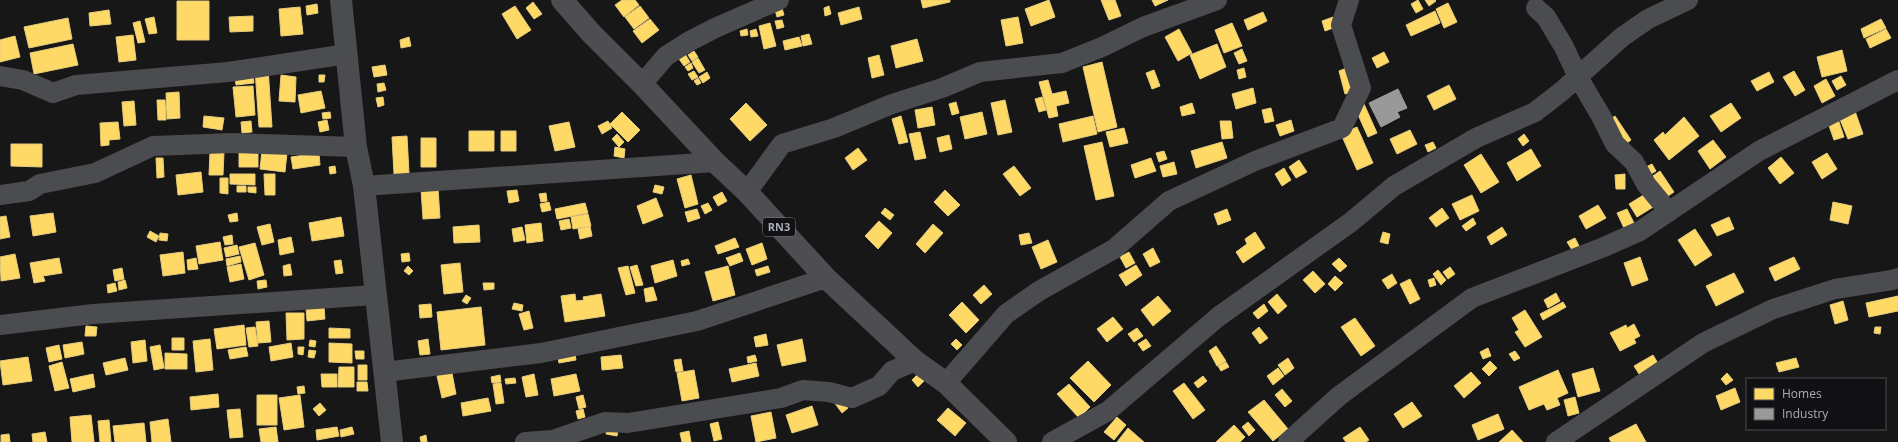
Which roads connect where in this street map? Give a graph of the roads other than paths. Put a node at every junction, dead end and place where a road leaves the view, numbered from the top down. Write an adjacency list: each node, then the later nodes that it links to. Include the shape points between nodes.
1 (341, 0): 8 (street)
2 (562, 0): 12 (highway, RN3)
3 (779, 0): 12 (street, via 688,42 666,56)
4 (1216, 0): 16 (street, via 1143,27 1062,63 980,72 834,128 782,144)
5 (1349, 0): 25 (street, via 1341,25 1361,88 1342,128 1255,160 1169,202 1114,249 1039,290 1006,314)
6 (1688, 0): 10 (street, via 1641,23)
7 (1536, 8): 10 (street, via 1546,17)
8 (347, 54): 9 (street, via 228,72 76,85 53,94 23,80); 13 (street)
9 (0, 76)
10 (1578, 77): 18 (street, via 1615,144 1634,162 1646,184); 29 (street, via 1535,112 1476,138 1394,186 1351,222 1218,317 1108,412)
11 (1898, 80): 18 (street, via 1759,151)
12 (642, 84): 14 (highway, RN3)
13 (356, 147): 15 (street); 17 (street, via 232,143 153,146 95,173 40,184 29,191)
14 (716, 162): 15 (street); 16 (highway, RN3)
15 (364, 186): 21 (street)
16 (747, 192): 19 (highway, RN3)
17 (0, 195)
18 (1669, 212): 30 (street, via 1640,231 1604,247 1472,298 1339,396)
19 (826, 278): 23 (highway, RN3); 24 (street, via 697,321 541,352)
20 (1898, 278): 31 (street, via 1835,289 1773,309 1703,343)
21 (375, 295): 22 (street, via 93,314); 24 (street)
22 (0, 325)
23 (915, 361): 25 (highway, RN3); 27 (street, via 892,371 879,386 852,398 829,392 803,390 781,398 636,422 605,422 553,440)
24 (384, 372): 26 (street)
25 (946, 382): 28 (highway, RN3)
26 (392, 442)
27 (525, 442)
28 (1006, 442)
29 (1052, 442)
30 (1288, 442)
31 (1556, 442)

